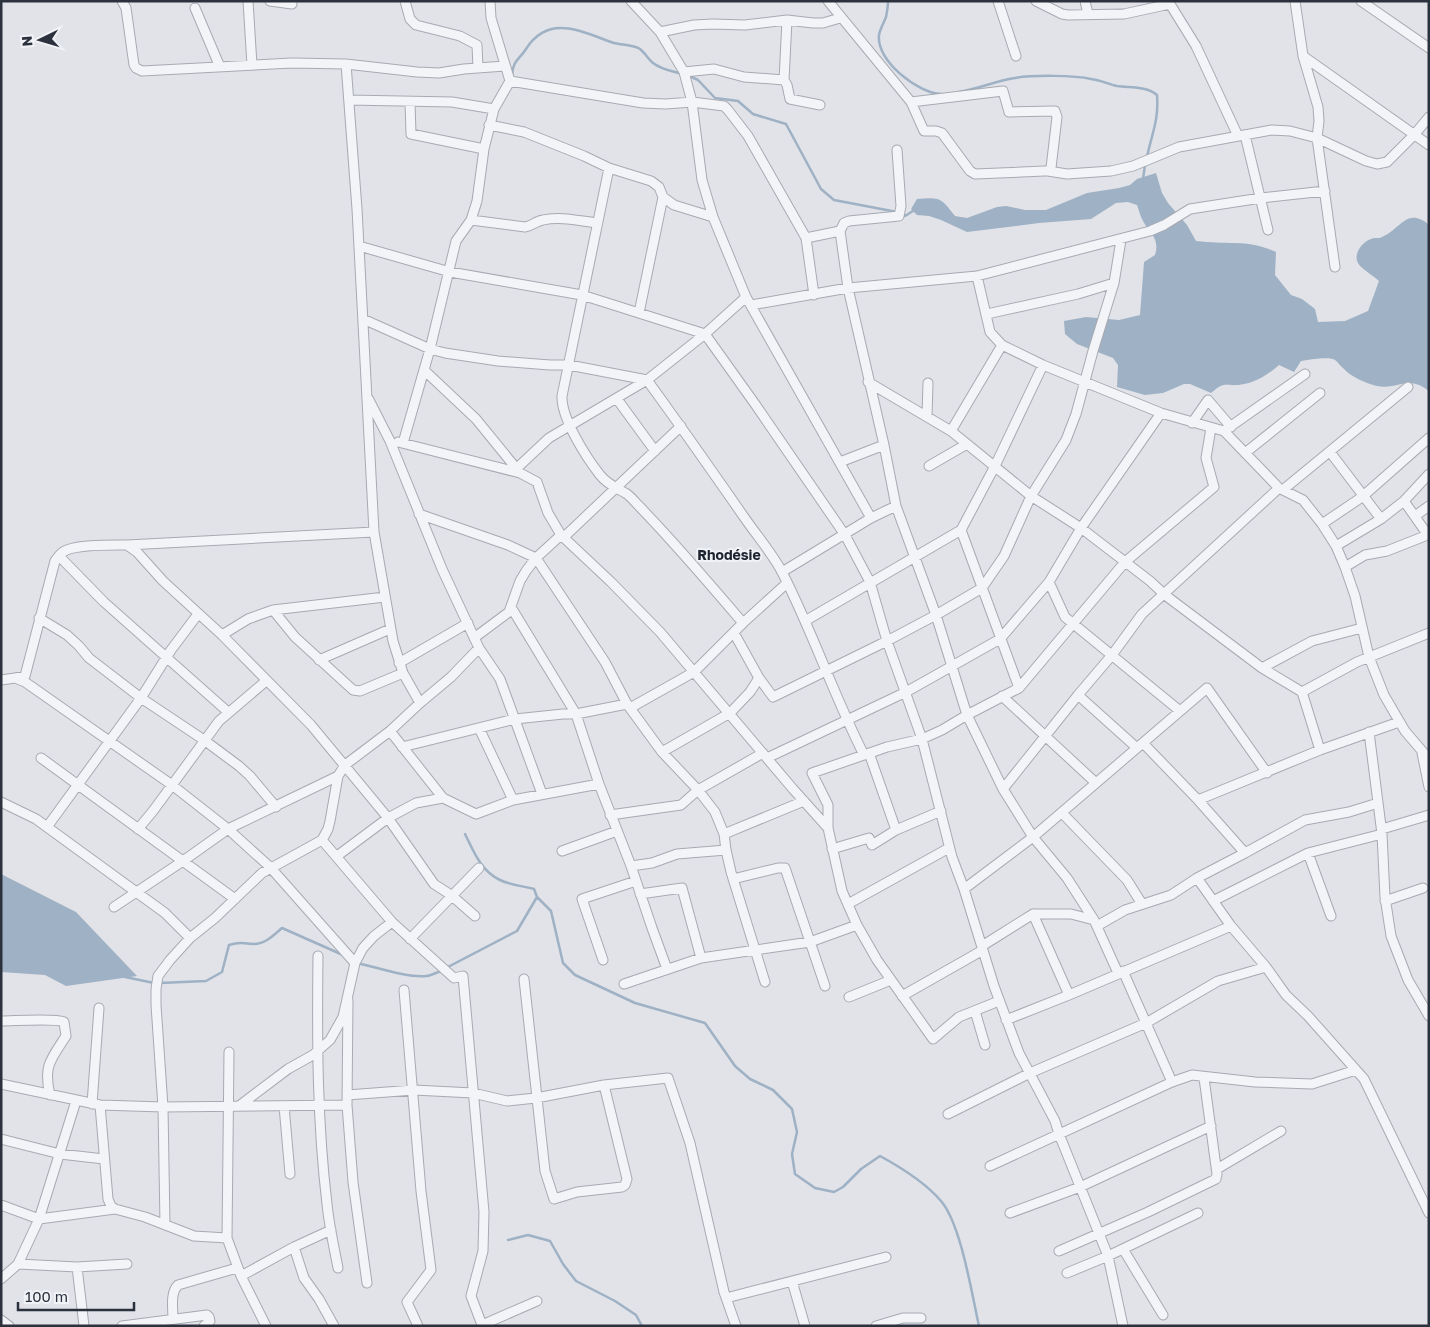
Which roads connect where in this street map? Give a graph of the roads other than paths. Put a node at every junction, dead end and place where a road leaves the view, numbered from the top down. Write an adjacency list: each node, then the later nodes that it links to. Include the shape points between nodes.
1 (122, 1): 26 (street, via 126,8 134,65 139,70)
2 (248, 1): 24 (street)
3 (270, 1): 14 (street)
4 (405, 1): 27 (street, via 410,19 416,25 460,36 477,45)
5 (490, 1): 25 (street, via 491,18)
6 (630, 1): 19 (street)
7 (828, 1): 17 (street)
8 (998, 1): 21 (street)
9 (1036, 1): 16 (street, via 1062,14)
10 (1086, 1): 16 (street)
11 (1295, 1): 22 (street)
12 (1361, 1): 20 (street)
13 (1170, 2): 16 (street, via 1124,14); 39 (street)
14 (292, 4)
15 (195, 8): 26 (street)
16 (1088, 14)
17 (840, 18): 18 (street, via 824,23); 34 (street)
18 (787, 20): 19 (street, via 758,25 694,25); 30 (street)
19 (660, 32): 28 (street)
20 (1429, 48)
21 (1016, 56)
22 (1303, 56): 40 (street); 41 (street, via 1318,107)
23 (346, 64): 24 (street); 27 (street, via 439,73); 31 (street)
24 (252, 65): 26 (street)
25 (505, 66): 27 (street); 29 (street)
26 (220, 67)
27 (478, 68)
28 (684, 72): 30 (street, via 714,69 744,77); 33 (street)
29 (510, 80): 33 (street, via 643,103); 36 (street)
30 (784, 80): 35 (street, via 790,99)
31 (349, 100): 32 (street); 57 (street)
32 (410, 102): 36 (street, via 452,102); 43 (street, via 410,134)
33 (692, 102): 50 (street, via 702,180); 55 (street, via 719,104 728,110 748,136)
34 (911, 102): 46 (street, via 924,131 942,134 975,174); 46 (street, via 1004,91 1009,112 1055,111 1057,117)
35 (820, 105)
36 (494, 110): 38 (street)
37 (1429, 117): 40 (street)
38 (489, 125): 43 (street); 45 (street, via 524,132)
39 (1242, 135): 41 (street, via 1281,130); 46 (street, via 1179,146 1132,166 1110,171 1068,174); 49 (street)
40 (1414, 135): 41 (street, via 1386,162 1377,164); 42 (street)
41 (1317, 138): 47 (street)
42 (1429, 145)
43 (484, 149): 51 (street)
44 (897, 150): 54 (street, via 899,216 844,223)
45 (609, 168): 48 (street, via 656,183); 52 (street)
46 (1048, 171)
47 (1325, 191): 49 (street); 58 (street)
48 (663, 197): 50 (street, via 677,207); 66 (street)
49 (1261, 198): 53 (street); 56 (street, via 1190,209 1164,225)
50 (713, 218): 65 (street)
51 (471, 220): 52 (street, via 525,227 552,218); 59 (street, via 456,241)
52 (597, 223): 63 (street)
53 (1268, 230)
54 (840, 231): 55 (street); 62 (street)
55 (806, 238): 64 (street)
56 (1121, 240): 60 (street); 61 (street)
57 (359, 246): 59 (street); 68 (street)
58 (1335, 267)
59 (450, 272): 63 (street); 71 (street)
60 (977, 276): 62 (street); 67 (street)
61 (1114, 283): 67 (street); 77 (street)
62 (848, 288): 64 (street); 78 (street)
63 (582, 295): 66 (street); 72 (street)
64 (814, 295): 65 (street)
65 (749, 301): 69 (street); 100 (street)
66 (639, 313): 69 (street)
67 (987, 314): 70 (street, via 990,332)
68 (363, 319): 71 (street); 82 (street)
69 (705, 334): 76 (street); 120 (street)
70 (1002, 345): 73 (street); 91 (street)
71 (430, 349): 72 (street, via 498,361); 74 (street)
72 (569, 365): 76 (street); 87 (street, via 562,401)
73 (1043, 365): 77 (street); 102 (street)
74 (424, 370): 94 (street); 103 (street, via 476,419)
75 (1305, 374): 90 (street)
76 (647, 380): 83 (street); 88 (street)
77 (1086, 381): 84 (street); 107 (street, via 1066,440)
78 (868, 382): 85 (street); 96 (street)
79 (928, 382): 85 (street)
80 (1408, 387): 98 (street)
81 (1320, 394): 99 (street)
82 (366, 396): 93 (street); 119 (street)
83 (617, 399): 87 (street); 97 (street)
84 (1161, 413): 86 (street); 117 (street)
85 (926, 416): 91 (street)
86 (1192, 423): 89 (street); 90 (street, via 1208,400)
87 (569, 425): 103 (street, via 539,446); 105 (street, via 599,474)
88 (681, 426): 97 (street); 129 (street)
89 (1211, 428): 90 (street); 127 (street, via 1206,458 1214,487)
90 (1227, 429): 99 (street)
91 (951, 431): 95 (street)
92 (1429, 438): 108 (street)
93 (390, 441): 94 (street); 112 (street)
94 (403, 443): 103 (street)
95 (967, 444): 101 (street); 102 (street)
96 (884, 445): 100 (street); 110 (street)
97 (655, 451): 105 (street)
98 (1330, 452): 106 (street); 108 (street)
99 (1245, 453): 106 (street)
100 (840, 462): 114 (street)
101 (929, 466)
102 (995, 466): 107 (street); 118 (street)
103 (518, 471): 121 (street, via 537,482)
104 (1429, 474): 109 (street)
105 (616, 489): 121 (street); 144 (street, via 628,495 677,546)
106 (1282, 489): 116 (street, via 1303,500); 134 (street)
107 (1031, 496): 117 (street); 133 (street, via 1004,556)
108 (1362, 497): 115 (street); 116 (street)
109 (1404, 501): 113 (street); 115 (street)
110 (896, 506): 114 (street); 126 (street)
111 (1429, 506): 113 (street)
112 (419, 514): 125 (street); 142 (street)
113 (1416, 516): 128 (street, via 1425,536 1365,556)
114 (871, 518): 120 (street)
115 (1380, 519): 123 (street)
116 (1322, 524): 123 (street)
117 (1081, 528): 127 (street); 131 (street)
118 (961, 530): 126 (street); 133 (street)
119 (374, 532): 122 (street); 135 (street)
120 (845, 535): 129 (street); 130 (street)
121 (562, 537): 125 (street); 162 (street, via 660,632)
122 (127, 544): 124 (street, via 69,549); 138 (street)
123 (1336, 546): 128 (street)
124 (59, 556): 140 (street); 156 (street, via 104,602)
125 (536, 558): 136 (street, via 520,581); 175 (street, via 601,655)
126 (916, 558): 130 (street); 139 (street)
127 (1125, 562): 134 (street); 143 (street)
128 (1345, 567): 145 (street)
129 (782, 572): 132 (street)
130 (870, 582): 141 (street); 152 (street)
131 (1050, 582): 143 (street, via 1065,617); 151 (street)
132 (787, 583): 141 (street); 144 (street)
133 (982, 588): 139 (street); 151 (street)
134 (1164, 595): 154 (street, via 1142,614); 160 (street)
135 (385, 597): 137 (street); 146 (street)
136 (511, 607): 150 (street, via 502,618); 179 (street)
137 (273, 610): 149 (street, via 248,619); 157 (street)
138 (198, 614): 149 (street); 156 (street)
139 (936, 615): 152 (street); 159 (street)
140 (39, 618): 164 (street, via 25,676); 173 (street, via 67,635 89,658)
141 (805, 621): 161 (street)
142 (468, 623): 150 (street); 158 (street)
143 (1073, 623): 154 (street); 168 (street)
144 (743, 624): 147 (street)
145 (1362, 628): 155 (street); 160 (street, via 1312,640)
146 (390, 629): 157 (street); 158 (street)
147 (734, 633): 162 (street); 165 (street)
148 (1429, 633): 155 (street)
149 (222, 635): 167 (street)
150 (474, 638): 153 (street)
151 (1000, 639): 159 (street); 168 (street)
152 (887, 641): 161 (street); 169 (street)
153 (479, 648): 174 (street); 181 (street, via 500,678)
154 (1112, 655): 171 (street); 176 (street)
155 (1369, 657): 170 (street); 183 (street)
156 (167, 658): 173 (street); 177 (street)
157 (319, 660): 163 (street, via 355,691)
158 (399, 663): 163 (street)
159 (952, 665): 169 (street); 180 (street)
160 (1262, 668): 170 (street)
161 (825, 671): 165 (street, via 773,697); 182 (street)
162 (694, 672): 175 (street); 178 (street)
163 (403, 673): 174 (street)
164 (15, 678): 166 (street); 190 (street, via 26,682)
165 (759, 678): 178 (street)
166 (1, 680)
167 (266, 681): 177 (street); 200 (street, via 311,725)
168 (1019, 688): 172 (street)
169 (906, 692): 182 (street); 188 (street)
170 (1302, 692): 193 (street)
171 (1078, 695): 187 (street); 191 (street)
172 (1002, 696): 180 (street); 187 (street)
173 (141, 698): 189 (street); 190 (street)
174 (420, 703): 185 (street)
175 (629, 706): 179 (street); 194 (street)
176 (1180, 711): 191 (street); 201 (street, via 1208,688)
177 (228, 712): 189 (street)
178 (730, 713): 194 (street); 197 (street)
179 (576, 714): 181 (street); 204 (street)
180 (966, 715): 188 (street); 208 (street)
181 (516, 719): 184 (street); 210 (street)
182 (846, 719): 196 (street); 197 (street)
183 (1399, 722): 186 (street); 195 (street)
184 (479, 728): 192 (street); 212 (street)
185 (390, 731): 192 (street); 200 (street)
186 (1369, 732): 193 (street); 216 (street)
187 (1045, 735): 203 (street); 208 (street)
188 (922, 739): 196 (street); 218 (street)
189 (204, 740): 206 (street); 217 (street, via 250,776)
190 (110, 741): 205 (street); 206 (street)
191 (1140, 746): 203 (street); 213 (street)
192 (402, 747): 211 (street)
193 (1320, 750): 201 (street)
194 (662, 752): 209 (street)
195 (1422, 752): 199 (street); 207 (street)
196 (867, 754): 224 (street, via 812,773 828,806); 227 (street)
197 (765, 756): 209 (street); 214 (street)
198 (41, 758): 205 (street)
199 (1429, 759)
200 (345, 765): 202 (street); 222 (street)
201 (1267, 773): 213 (street)
202 (338, 776): 217 (street); 232 (street, via 330,821)
203 (1096, 783): 219 (street)
204 (599, 784): 210 (street); 220 (street)
205 (78, 785): 223 (street); 225 (street)
206 (172, 785): 225 (street); 226 (street)
207 (1429, 787)
208 (1003, 789): 231 (street)
209 (698, 790): 220 (street, via 681,805); 230 (street, via 715,812)
210 (542, 794): 212 (street)
211 (443, 798): 212 (street, via 476,814); 222 (street, via 416,803)
212 (513, 800)
213 (1198, 800): 237 (street)
214 (804, 801): 224 (street); 230 (street)
215 (1, 802): 223 (street)
216 (1378, 803): 229 (street); 237 (street, via 1305,820)
217 (276, 807): 226 (street)
218 (941, 810): 227 (street); 233 (street)
219 (1062, 812): 231 (street); 256 (street, via 1127,880)
220 (610, 815): 228 (street)
221 (1429, 815): 229 (street)
222 (388, 818): 239 (street); 251 (street, via 434,884)
223 (47, 827): 249 (street)
224 (828, 828): 234 (street)
225 (138, 829): 240 (street)
226 (228, 829): 240 (street); 242 (street)
227 (896, 830): 234 (street, via 872,845 869,838)
228 (617, 831): 236 (street); 241 (street)
229 (1382, 831): 238 (street); 254 (street)
230 (724, 834): 235 (street)
231 (1033, 837): 248 (street); 262 (street, via 1067,878)
232 (322, 840): 239 (street); 242 (street)
233 (949, 848): 248 (street); 255 (street)
234 (832, 849): 255 (street)
235 (726, 850): 241 (street, via 677,854); 244 (street)
236 (562, 851)
237 (1244, 853): 245 (street)
238 (1308, 853): 253 (street); 260 (street)
239 (337, 856): 261 (street)
240 (183, 861): 249 (street); 252 (street)
241 (631, 866): 246 (street)
242 (270, 868): 252 (street); 273 (street)
243 (479, 868): 251 (street)
244 (733, 878): 267 (street, via 785,868); 269 (street)
245 (1197, 878): 253 (street); 256 (street, via 1170,895)
246 (636, 881): 250 (street); 272 (street, via 582,899)
247 (1423, 888): 254 (street)
248 (964, 889): 268 (street)
249 (136, 892): 257 (street); 265 (street, via 166,913)
250 (640, 894): 271 (street, via 682,888); 275 (street)
251 (452, 896): 259 (street); 266 (street)
252 (235, 899): 265 (street)
253 (1213, 901): 264 (street)
254 (1385, 901): 290 (street, via 1391,936 1408,980)
255 (848, 904): 263 (street)
256 (1142, 904): 262 (street)
257 (114, 907)
258 (1033, 914): 262 (street, via 1071,914); 268 (street); 283 (street)
259 (475, 916)
260 (1331, 916)
261 (392, 922): 266 (street); 273 (street, via 363,948)
262 (1096, 923): 276 (street)
263 (857, 925): 267 (street); 278 (street)
264 (1231, 926): 274 (street); 276 (street)
265 (190, 938): 315 (street, via 158,976)
266 (410, 939): 304 (street, via 454,978 463,976)
267 (810, 942): 269 (street); 281 (street)
268 (983, 948): 284 (street); 287 (street)
269 (755, 951): 271 (street); 279 (street)
270 (318, 956): 296 (street)
271 (702, 958): 275 (street)
272 (603, 960)
273 (355, 963): 286 (street)
274 (1266, 967): 293 (street, via 1218,981); 297 (street, via 1286,995)
275 (667, 969): 280 (street)
276 (1121, 972): 283 (street); 293 (street)
277 (524, 979): 307 (street)
278 (891, 980): 284 (street); 285 (street)
279 (765, 982)
280 (624, 984)
281 (825, 986)
282 (404, 990): 303 (street)
283 (1069, 995): 291 (street)
284 (902, 996): 289 (street, via 933,1039 959,1017)
285 (849, 997)
286 (348, 1000): 296 (street, via 330,1040); 306 (street)
287 (999, 1001): 289 (street); 291 (street)
288 (99, 1008): 309 (street)
289 (975, 1011): 294 (street)
290 (1429, 1016)
291 (1006, 1020): 298 (street)
292 (1, 1021): 305 (street, via 64,1022 66,1036 49,1062 47,1081)
293 (1146, 1023): 298 (street); 300 (street)
294 (985, 1045)
295 (229, 1052): 312 (street)
296 (317, 1052): 310 (street); 313 (street, via 288,1069)
297 (1356, 1070): 299 (street, via 1312,1084); 331 (street, via 1366,1082)
298 (1030, 1073): 316 (street); 319 (street)
299 (1204, 1078): 300 (street, via 1192,1075); 317 (street)
300 (1172, 1082): 319 (street)
301 (1, 1084): 305 (street)
302 (604, 1085): 307 (street); 307 (street, via 627,1178 622,1187 577,1192 554,1199 544,1171); 351 (street, via 668,1078 690,1143)
303 (414, 1090): 304 (street); 306 (street); 361 (street, via 421,1191 431,1270 407,1302)
304 (473, 1093): 307 (street, via 507,1101); 362 (street, via 484,1212 484,1251 471,1296)
305 (50, 1095): 308 (street)
306 (347, 1095): 311 (street)
307 (536, 1098)
308 (76, 1101): 309 (street); 321 (street)
309 (96, 1105): 315 (street); 322 (street)
310 (319, 1105): 311 (street); 314 (street); 334 (street)
311 (346, 1105): 350 (street)
312 (228, 1106): 313 (street); 315 (street); 336 (street)
313 (239, 1106): 314 (street)
314 (284, 1106): 325 (street)
315 (163, 1107): 333 (street)
316 (948, 1114)
317 (1211, 1126): 324 (street); 326 (street)
318 (1281, 1130): 324 (street)
319 (1059, 1134): 323 (street); 326 (street)
320 (1, 1139): 321 (street)
321 (60, 1154): 322 (street); 332 (street)
322 (104, 1159): 328 (street, via 108,1199 110,1206)
323 (990, 1166)
324 (1217, 1169): 335 (street, via 1214,1181)
325 (290, 1174)
326 (1080, 1188): 329 (street); 335 (street)
327 (1, 1205): 332 (street)
328 (116, 1209): 332 (street); 333 (street)
329 (1010, 1213)
330 (1198, 1213): 338 (street)
331 (1429, 1213)
332 (39, 1219): 342 (street)
333 (165, 1225): 336 (street, via 194,1236)
334 (331, 1230): 337 (street); 345 (street)
335 (1099, 1233): 339 (street); 340 (street)
336 (227, 1238): 346 (street)
337 (294, 1247): 346 (street); 360 (street, via 304,1278)
338 (1124, 1249): 340 (street); 353 (street)
339 (1059, 1251)
340 (1108, 1256): 347 (street); 366 (street)
341 (886, 1257): 349 (street)
342 (18, 1264): 344 (street); 348 (street)
343 (127, 1264): 344 (street)
344 (77, 1267): 356 (street)
345 (338, 1268)
346 (239, 1272): 355 (street, via 178,1285); 359 (street)
347 (1067, 1273)
348 (1, 1279)
349 (792, 1281): 351 (street); 364 (street)
350 (367, 1283)
351 (726, 1298): 363 (street)
352 (537, 1302): 362 (street)
353 (1163, 1315)
354 (921, 1318): 365 (street, via 902,1318)
355 (167, 1321): 357 (street); 358 (street, via 207,1315 210,1321)
356 (84, 1326)
357 (122, 1326)
358 (204, 1326)
359 (266, 1326)
360 (334, 1326)
361 (418, 1326)
362 (482, 1326)
363 (736, 1326)
364 (805, 1326)
365 (876, 1326)
366 (1123, 1326)

